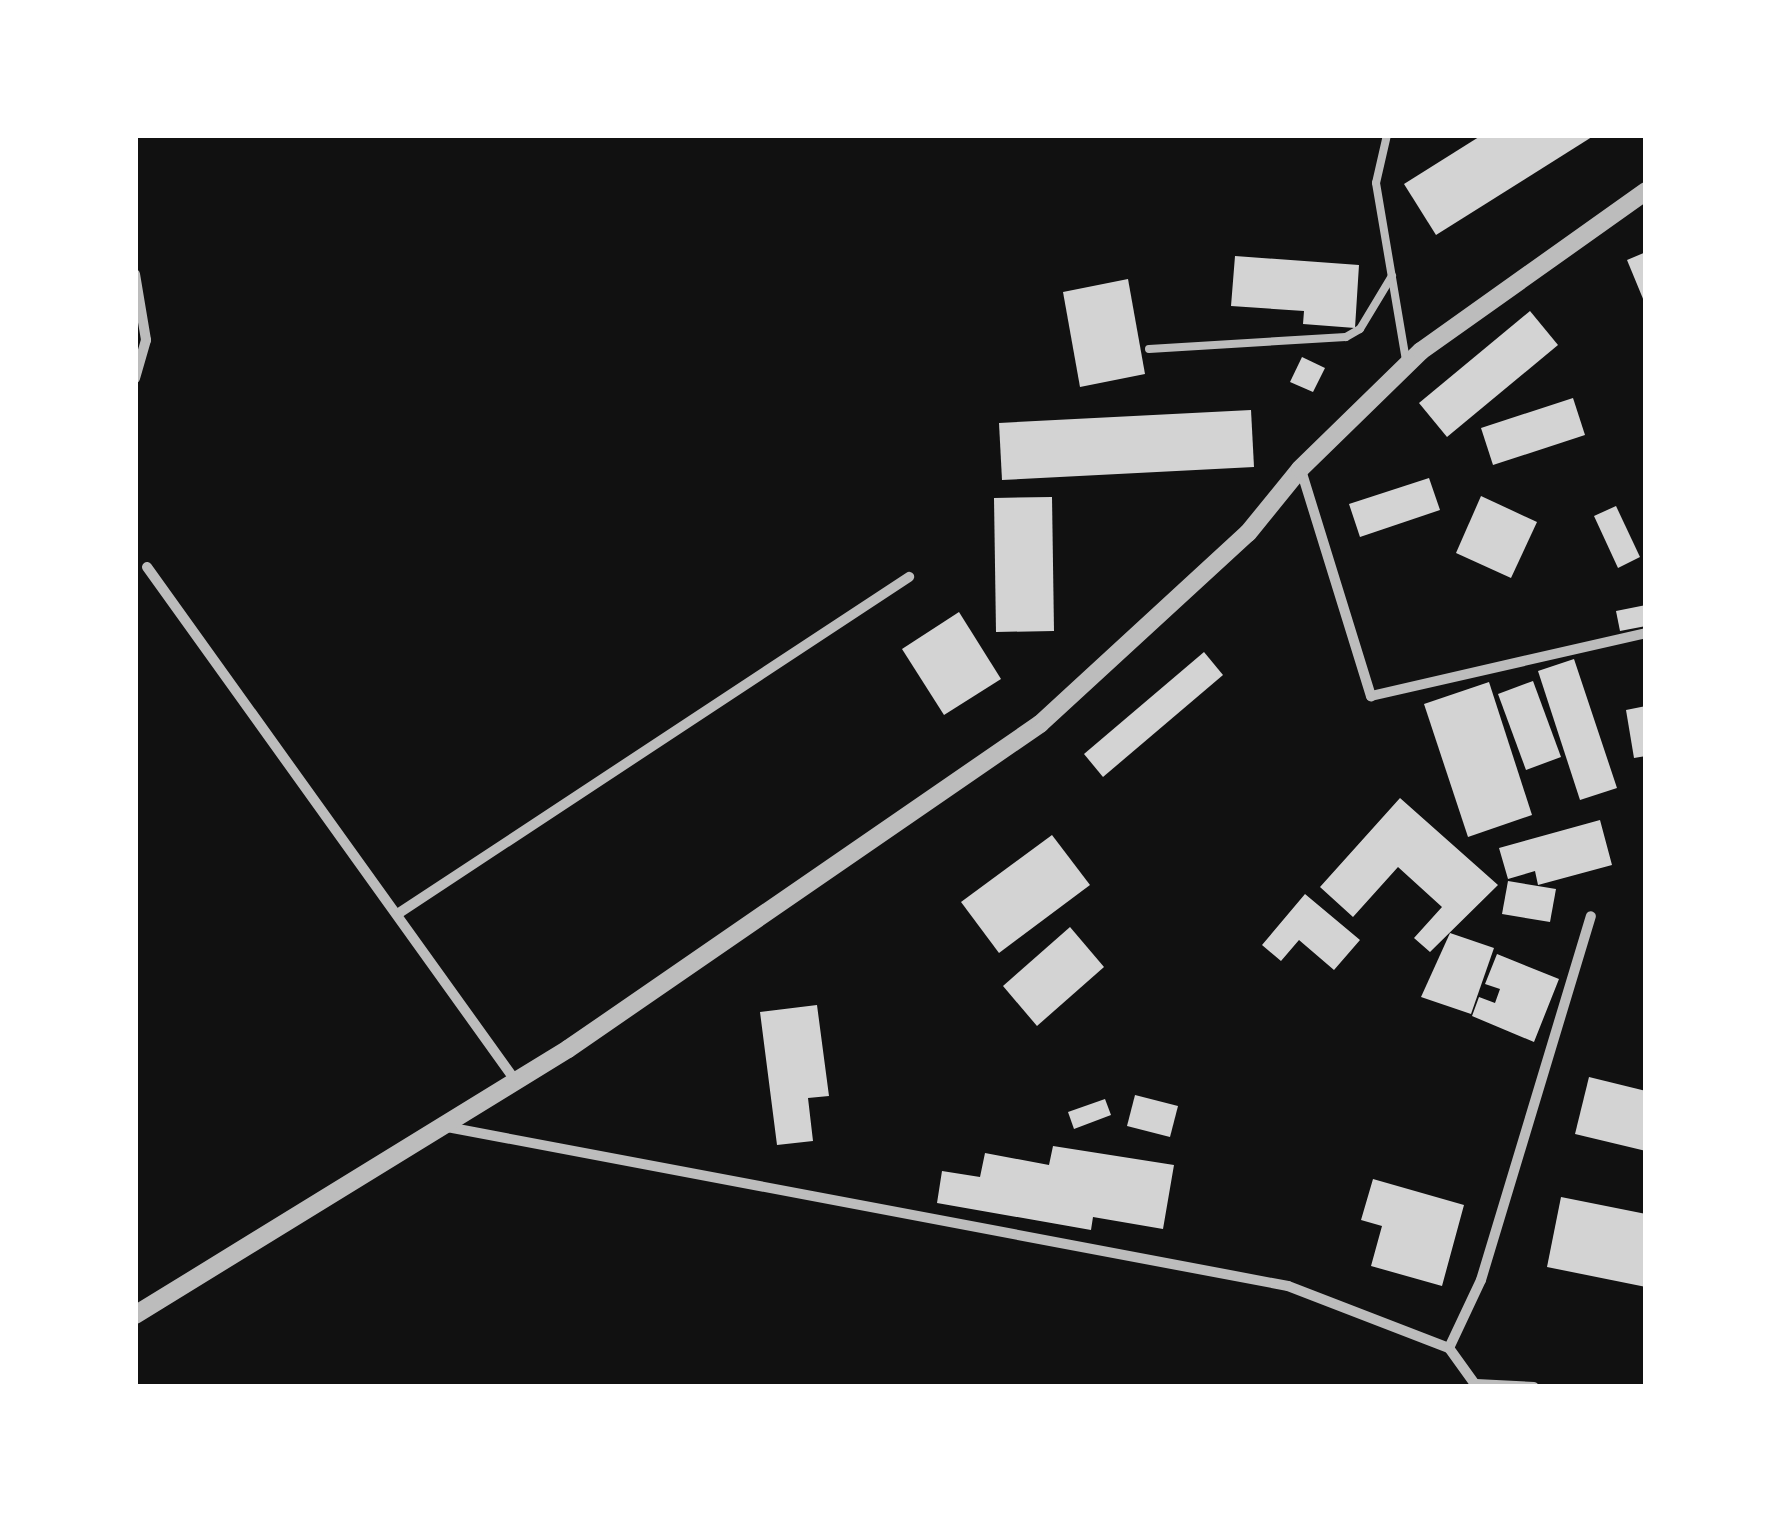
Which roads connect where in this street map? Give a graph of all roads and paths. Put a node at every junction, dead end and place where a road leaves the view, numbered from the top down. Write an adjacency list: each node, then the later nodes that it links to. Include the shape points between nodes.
1 (1388, 135): 4 (lane, via 1376,182)
2 (1646, 191): 6 (street)
3 (135, 274): 7 (street, via 146,340)
4 (1392, 276): 5 (lane, via 1360,329 1346,337); 6 (lane)
5 (1149, 348)
6 (1407, 364): 8 (street)
7 (135, 378)
8 (1300, 469): 11 (street, via 1371,696); 14 (street, via 1248,533 1040,724)
9 (147, 567): 12 (street)
10 (909, 577): 12 (street)
11 (1646, 632)
12 (399, 913): 14 (street)
13 (1591, 916): 17 (street, via 1482,1280)
14 (515, 1080): 15 (street)
15 (441, 1126): 16 (street); 17 (street, via 1288,1286)
16 (135, 1315)
17 (1449, 1348): 18 (street)
18 (1476, 1386): 19 (street)
19 (1534, 1387)

